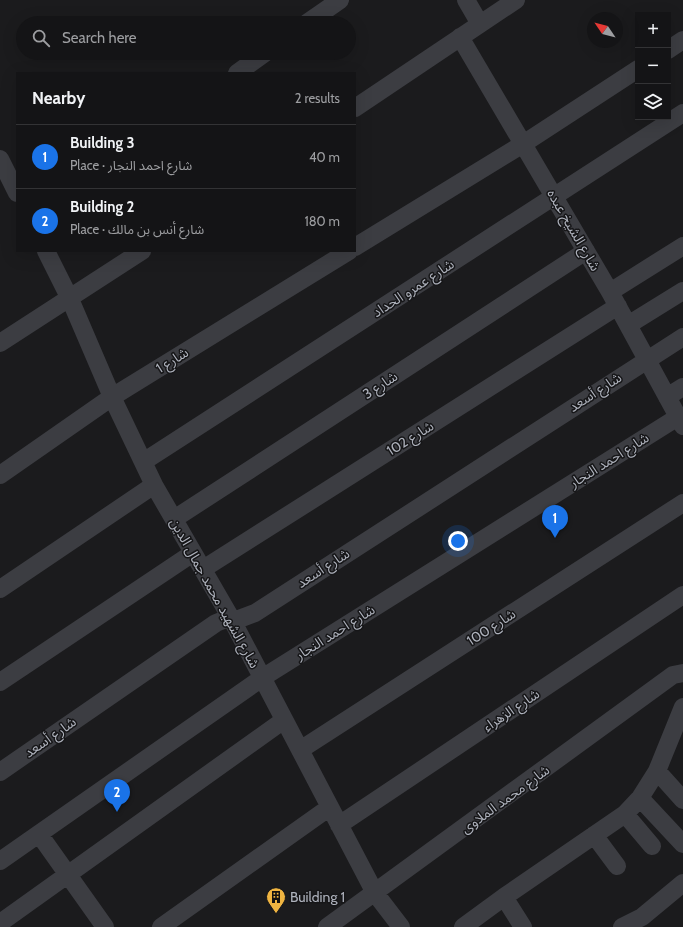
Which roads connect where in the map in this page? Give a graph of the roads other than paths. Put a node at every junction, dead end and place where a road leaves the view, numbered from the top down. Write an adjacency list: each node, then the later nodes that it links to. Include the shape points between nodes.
1 (340, 0): 4 (street)
2 (466, 0): 5 (street)
3 (516, 0): 5 (street)
4 (317, 16)
5 (480, 24): 6 (street)
6 (460, 37): 12 (street); 14 (street, شارع الشيخ عبده)
7 (683, 40): 8 (street)
8 (671, 48)
9 (255, 60): 11 (street)
10 (635, 71): 14 (street)
11 (238, 72)
12 (356, 107)
13 (683, 113): 17 (street, شارع عمرو الحداد)
14 (523, 144): 17 (street, شارع الشيخ عبده); 18 (street)
15 (0, 159): 16 (street)
16 (16, 191)
17 (554, 196): 20 (street, شارع الشيخ عبده); 35 (street, شارع عمرو الحداد)
18 (356, 246)
19 (683, 246): 26 (street, شارع 102)
20 (586, 251): 26 (street, شارع الشيخ عبده); 39 (street, شارع 3)
21 (46, 252): 25 (street, شارع الشهيد محمد جمال الدين)
22 (140, 252): 25 (street)
23 (347, 252): 32 (street, شارع 1)
24 (683, 291): 27 (street)
25 (70, 299): 29 (street); 32 (street, شارع الشهيد محمد جمال الدين)
26 (614, 299): 27 (street, شارع الشيخ عبده); 41 (street, شارع 102)
27 (628, 324): 30 (street, شارع الشيخ عبده)
28 (683, 336): 30 (street, شارع أسعد)
29 (0, 344)
30 (647, 359): 33 (street, شارع الشيخ عبده); 44 (street, شارع أسعد, via 255,613)
31 (683, 387): 33 (street)
32 (112, 397): 35 (street, شارع الشهيد محمد جمال الدين); 36 (street, شارع 1)
33 (667, 397): 34 (street, شارع الشيخ عبده)
34 (681, 422): 46 (street, شارع احمد النجار)
35 (143, 462): 37 (street, شارع الشهيد محمد جمال الدين)
36 (0, 475)
37 (154, 484): 39 (street, شارع الشهيد محمد جمال الدين); 42 (street)
38 (683, 503): 50 (street, شارع 100)
39 (174, 519): 40 (street, شارع الشهيد محمد جمال الدين)
40 (193, 553): 41 (street, شارع الشهيد محمد جمال الدين); 47 (street)
41 (203, 569): 44 (street, شارع الشهيد محمد جمال الدين)
42 (0, 589)
43 (683, 594): 57 (street, شارع الزهراء)
44 (232, 620): 46 (street, شارع الشهيد محمد جمال الدين); 52 (street, شارع أسعد, via 226,619 216,623)
45 (683, 673): 66 (street, شارع محمد الملاوى, via 673,675)
46 (262, 678): 49 (street, شارع الشهيد محمد جمال الدين); 58 (street, شارع احمد النجار)
47 (0, 682)
48 (682, 711): 51 (street)
49 (284, 720): 50 (street, شارع الشهيد محمد جمال الدين); 64 (street)
50 (300, 750): 55 (street, شارع الشهيد محمد جمال الدين)
51 (657, 771): 53 (street); 54 (street)
52 (0, 772)
53 (640, 798): 56 (street); 60 (street)
54 (683, 800)
55 (330, 807): 57 (street, شارع الشهيد محمد جمال الدين); 71 (street)
56 (625, 814): 59 (street); 61 (street)
57 (339, 824): 66 (street, شارع الشهيد محمد جمال الدين)
58 (39, 834): 62 (street, شارع احمد النجار); 64 (street)
59 (594, 836): 63 (street); 67 (street)
60 (683, 844)
61 (652, 846)
62 (0, 861)
63 (617, 866)
64 (68, 874): 69 (street); 70 (street)
65 (682, 887): 68 (street)
66 (375, 893): 72 (street, شارع محمد الملاوى); 73 (street, شارع الشهيد محمد جمال الدين)
67 (504, 897): 74 (street); 75 (street)
68 (646, 922): 76 (street)
69 (0, 923)
70 (105, 927)
71 (161, 927)
72 (327, 927)
73 (401, 927)
74 (463, 927)
75 (523, 927)
76 (622, 927)

